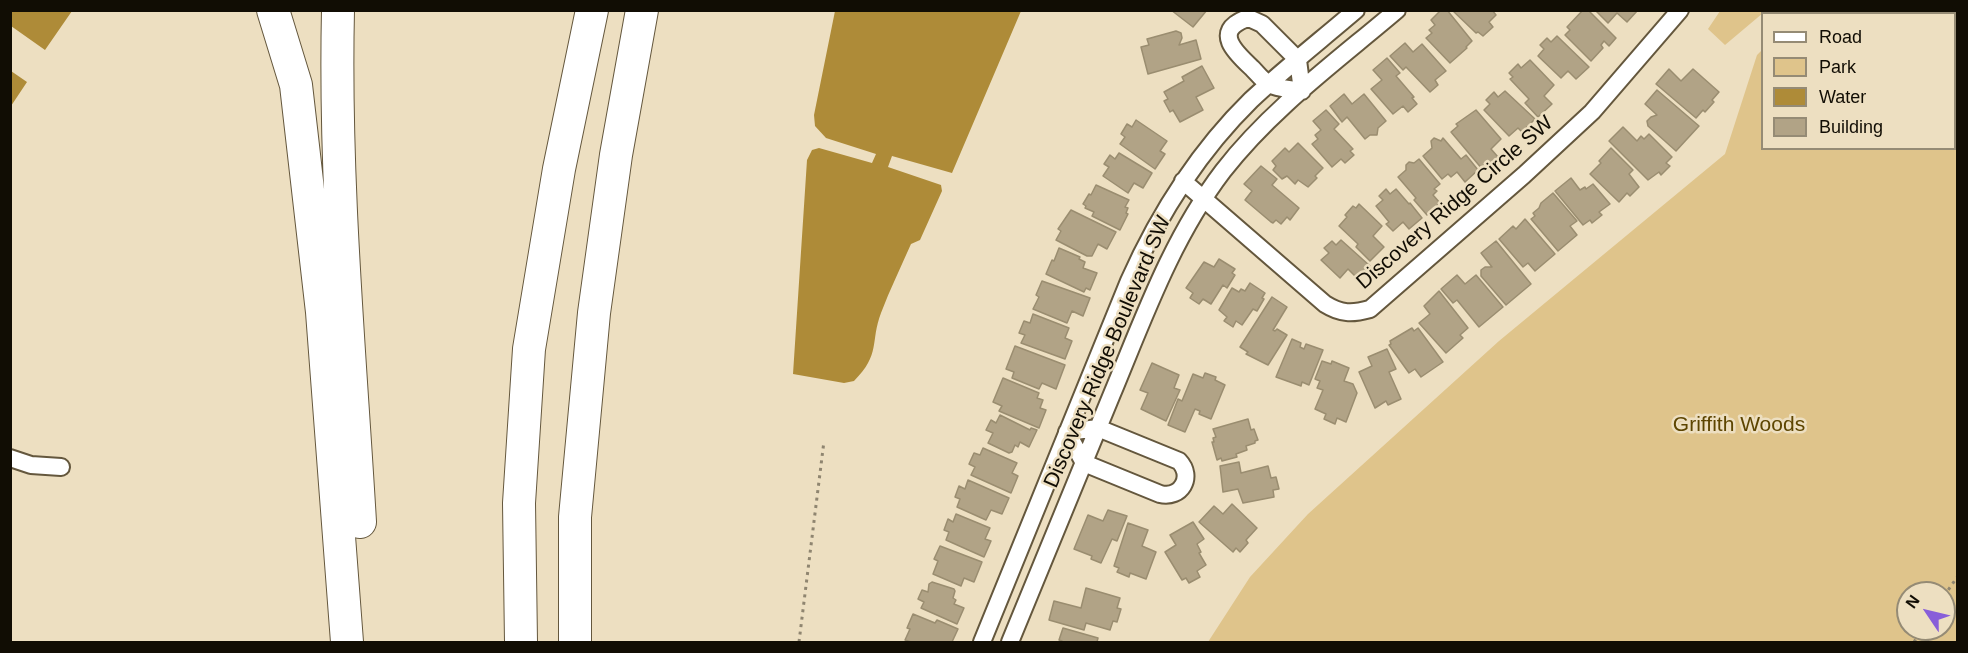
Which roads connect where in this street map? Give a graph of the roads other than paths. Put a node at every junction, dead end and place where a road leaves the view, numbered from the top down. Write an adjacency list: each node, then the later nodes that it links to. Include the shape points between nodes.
1 (273, 10): 18 (highway, via 296,85 322,312)
2 (338, 10): 19 (highway, via 343,232)
3 (592, 10): 20 (highway, via 559,169 530,349 519,503)
4 (642, 10): 21 (highway, via 594,313 575,516)
5 (1356, 10): 8 (street, Discovery Ridge Boulevard SW)
6 (1397, 10): 10 (street, Discovery Ridge Boulevard SW)
7 (1680, 10): 12 (street, Discovery Ridge Circle SW, via 1592,112 1370,309 1349,314 1325,304)
8 (1298, 60): 9 (street, Discovery Ridge Boulevard SW); 9 (street, via 1257,21 1245,19 1234,25 1229,35 1231,47); 10 (street)
9 (1269, 84): 10 (street); 11 (street, Discovery Ridge Boulevard SW, via 1230,122)
10 (1302, 91): 12 (street, Discovery Ridge Boulevard SW, via 1241,149)
11 (1183, 181): 12 (street, Discovery Ridge Circle SW); 14 (street, Discovery Ridge Boulevard SW, via 1142,251)
12 (1204, 198): 13 (street, Discovery Ridge Boulevard SW, via 1173,250)
13 (1098, 428): 14 (street); 16 (street, Discovery Ridge Boulevard SW); 16 (street, via 1179,461 1185,471 1185,483 1177,492 1166,495)
14 (1067, 432): 16 (street); 22 (street, Discovery Ridge Boulevard SW)
15 (10, 458): 17 (street, via 31,465)
16 (1084, 463): 23 (street, Discovery Ridge Boulevard SW)
17 (61, 467)
18 (348, 642)
19 (366, 642)
20 (521, 642)
21 (575, 642)
22 (982, 642)
23 (1010, 642)

